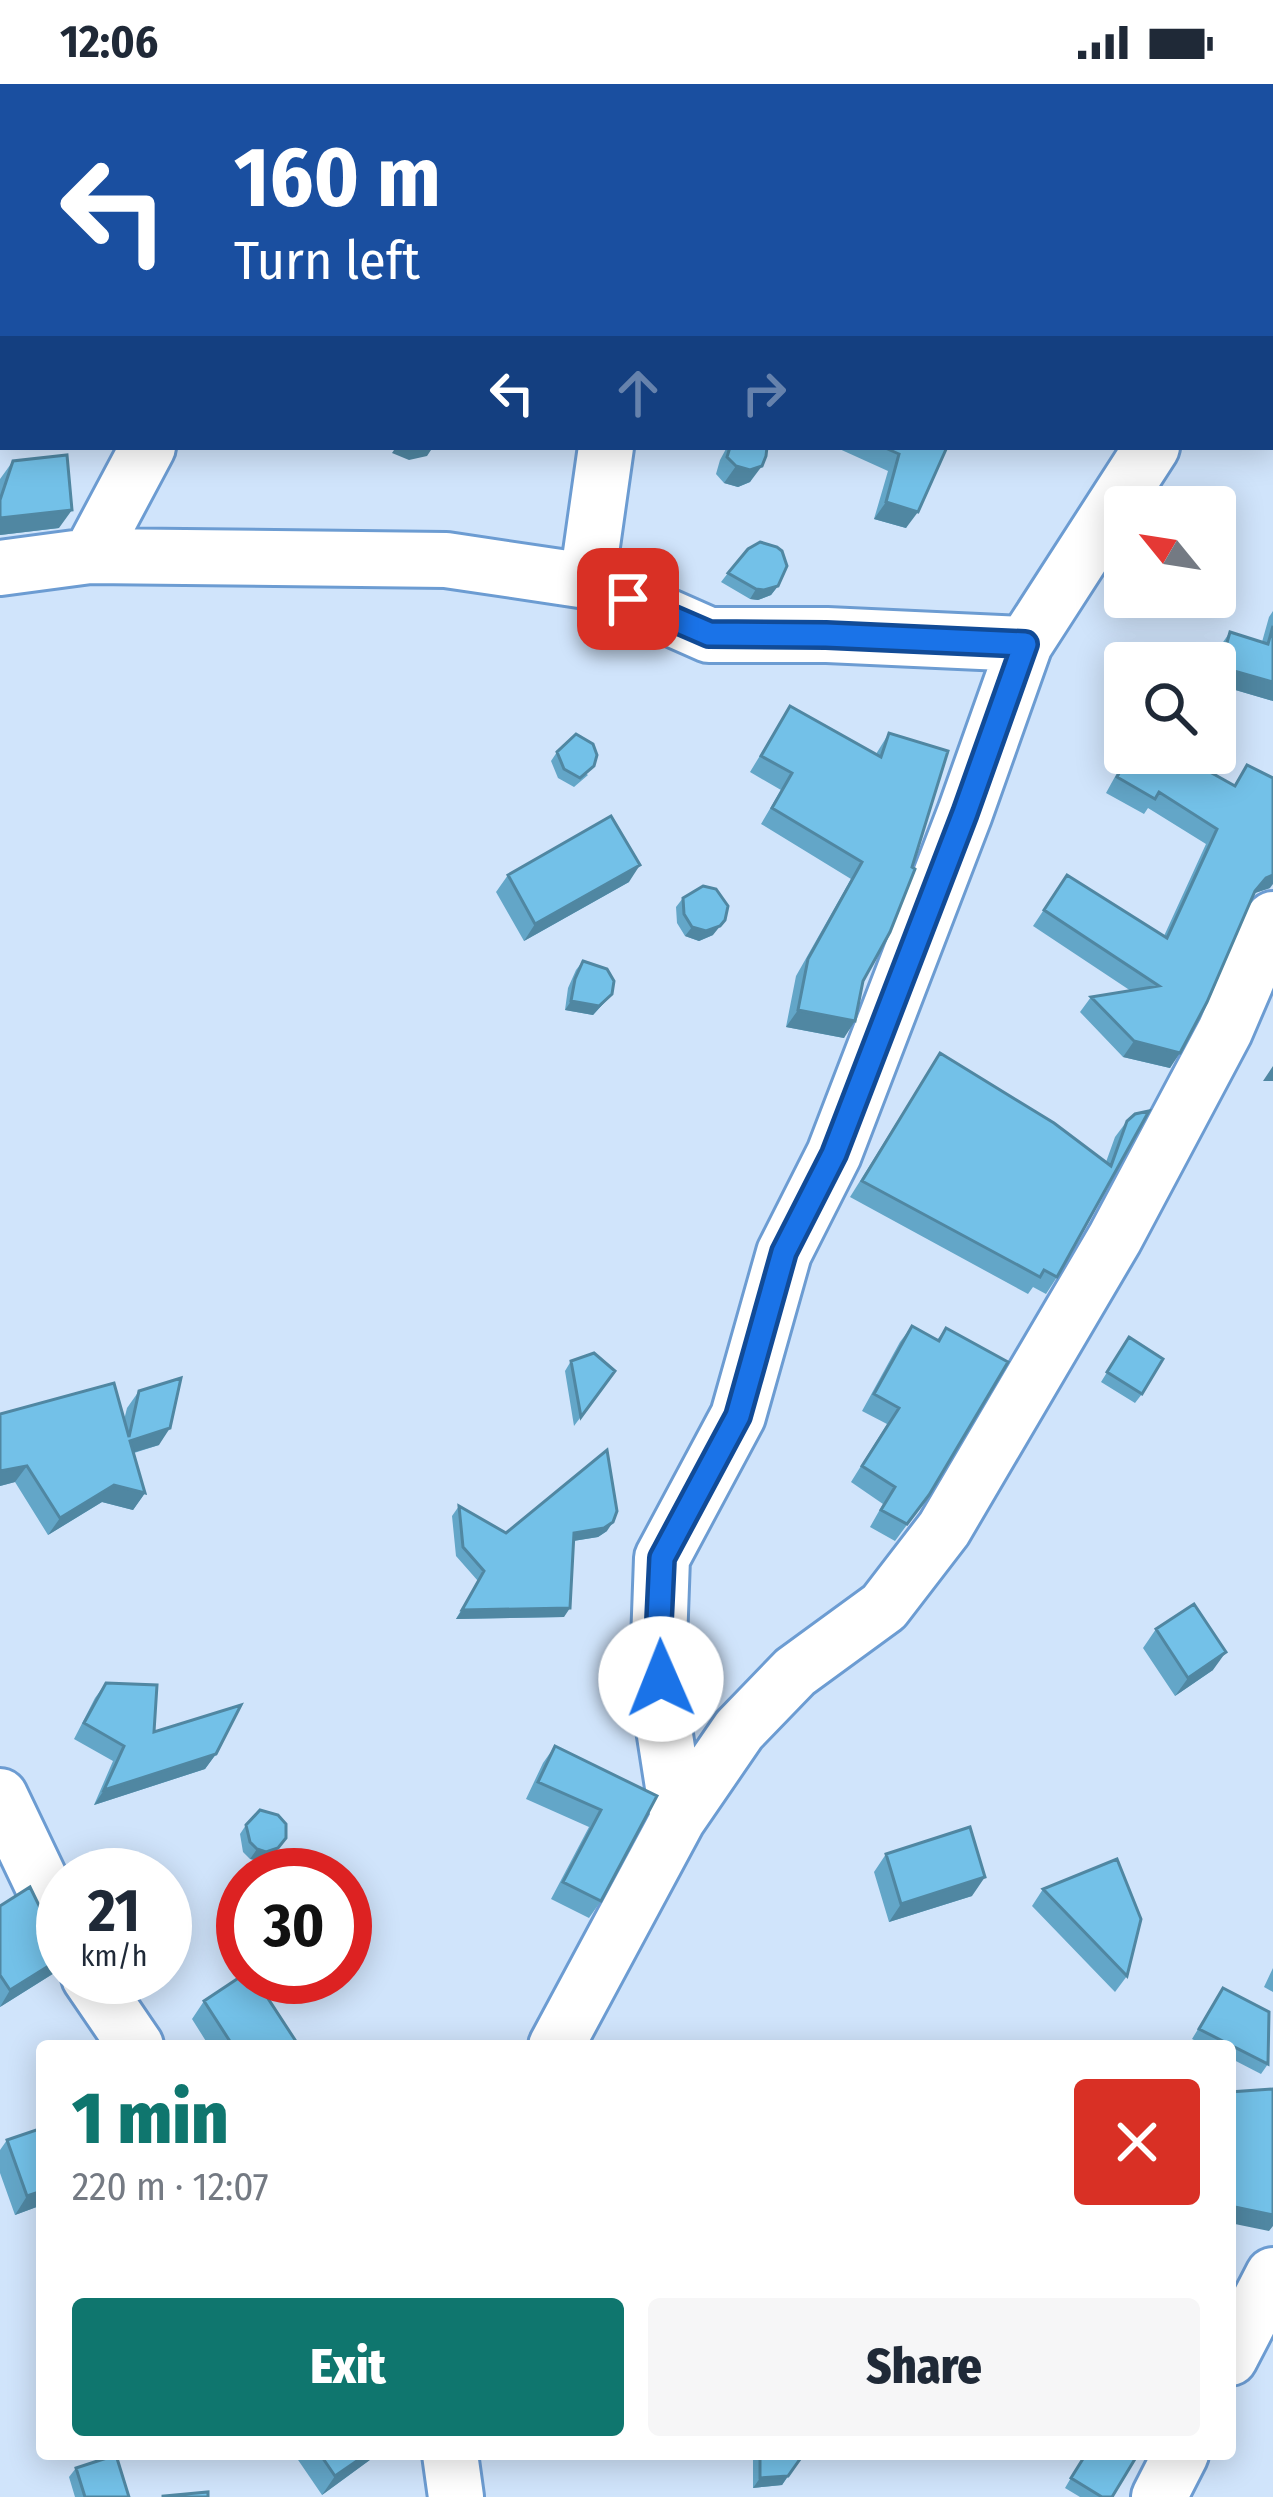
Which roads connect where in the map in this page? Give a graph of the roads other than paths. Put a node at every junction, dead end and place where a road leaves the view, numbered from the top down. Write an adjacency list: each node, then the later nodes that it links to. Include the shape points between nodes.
1 (146, 450): 4 (street)
2 (605, 450): 6 (street)
3 (1150, 450): 7 (street)
4 (90, 556): 5 (street); 6 (street, via 446,560)
5 (0, 568)
6 (587, 581): 7 (street, via 709,634)
7 (1025, 644): 10 (street, via 834,1154 784,1252 738,1416 662,1558 662,1716)
8 (1273, 919): 10 (street, via 1225,1031 1115,1238 944,1529 884,1607 795,1672 739,1730)
9 (0, 1796): 11 (street)
10 (678, 1819): 14 (street)
11 (36, 1871)
12 (107, 2004): 13 (street)
13 (132, 2040)
14 (559, 2040)
15 (1273, 2275): 16 (street)
16 (1236, 2346)
17 (451, 2460): 19 (street)
18 (1178, 2460): 20 (street)
19 (456, 2497)
20 (1159, 2497)

